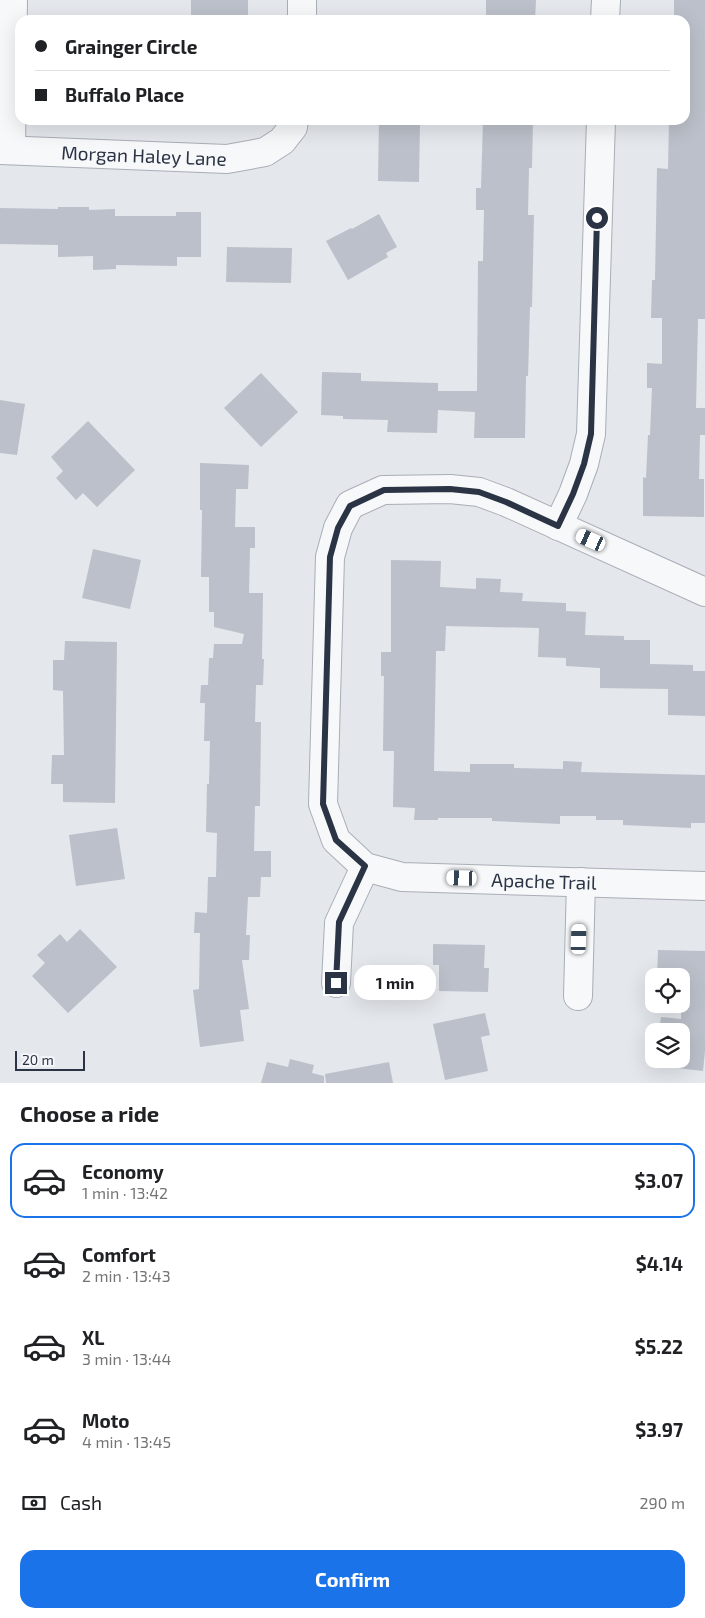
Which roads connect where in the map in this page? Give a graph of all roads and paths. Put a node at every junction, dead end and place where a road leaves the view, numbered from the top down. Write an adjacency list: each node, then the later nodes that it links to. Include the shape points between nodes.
1 (13, 0): 8 (street)
2 (302, 0): 4 (street)
3 (606, 0): 5 (street)
4 (302, 15)
5 (605, 15)
6 (601, 125): 9 (street, via 591,434 584,464)
7 (288, 130): 8 (street, Morgan Haley Lane, via 265,152 227,159)
8 (6, 150)
9 (558, 526): 10 (street, Apache Trail); 11 (street, Apache Trail, via 479,492 450,489 384,490 350,506 338,528 330,557 323,804 336,840)
10 (705, 592)
11 (365, 866): 12 (street, Apache Trail, via 402,877); 14 (street, via 339,922)
12 (581, 882): 13 (street, Apache Trail); 15 (street)
13 (705, 886)
14 (336, 983)
15 (578, 996)

